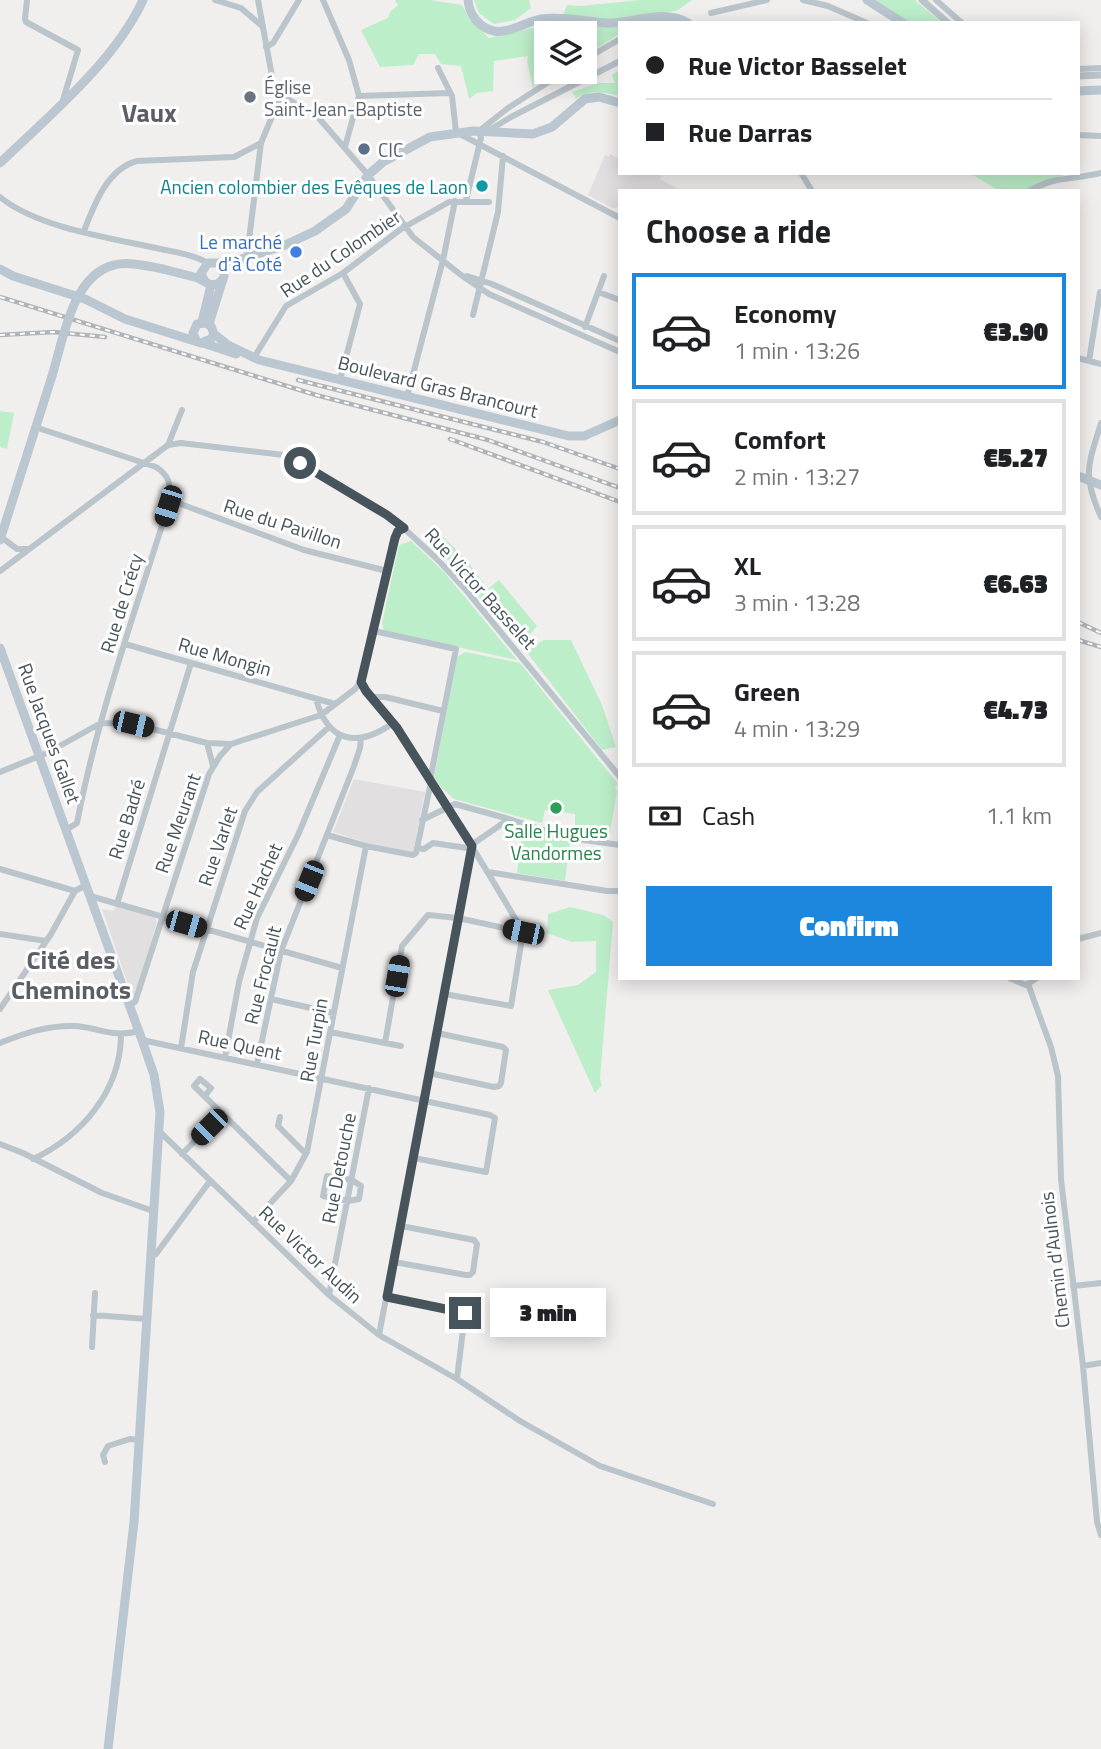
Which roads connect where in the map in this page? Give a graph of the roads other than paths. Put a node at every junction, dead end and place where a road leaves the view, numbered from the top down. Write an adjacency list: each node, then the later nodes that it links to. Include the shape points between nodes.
1 (27, 0): 37 (street, via 26,22 78,50)
2 (143, 0): 37 (main road, via 102,62)
3 (215, 0): 21 (street, via 241,8)
4 (258, 0): 21 (street)
5 (299, 0): 23 (street)
6 (323, 0): 36 (street)
7 (468, 0): 20 (main road, via 474,19 494,31 547,19)
8 (768, 0): 13 (street)
9 (803, 0): 16 (street)
10 (867, 0): 17 (main road)
11 (922, 0): 18 (street)
12 (936, 0): 19 (street)
13 (710, 13)
14 (625, 21): 15 (main road, via 666,16)
15 (682, 21)
16 (862, 21)
17 (900, 21)
18 (946, 21)
19 (960, 21)
20 (618, 22)
21 (262, 26): 23 (street)
22 (618, 40): 24 (street)
23 (266, 47): 35 (street, via 272,82)
24 (597, 52)
25 (618, 62): 40 (street)
26 (438, 68): 34 (street)
27 (1101, 68): 28 (street)
28 (1080, 69)
29 (1101, 75): 30 (street)
30 (1080, 76)
31 (546, 84): 40 (street, via 508,108)
32 (1101, 90): 33 (main road)
33 (1080, 91)
34 (449, 93): 36 (street); 39 (street)
35 (281, 95): 43 (street); 44 (street, via 314,113)
36 (359, 96): 44 (street)
37 (63, 100): 46 (main road)
38 (618, 102): 40 (main road, via 600,97 585,99 539,133)
39 (456, 132): 40 (main road); 49 (main road, via 430,137)
40 (479, 135): 45 (street); 52 (street)
41 (1080, 135): 42 (street)
42 (1101, 136)
43 (261, 143): 57 (street, via 234,157 124,164 97,198); 58 (street)
44 (345, 147): 49 (street)
45 (503, 156): 55 (street); 66 (street, via 498,212)
46 (1, 162): 47 (main road)
47 (0, 172)
48 (1101, 173): 50 (street, via 1056,179)
49 (368, 175): 56 (street); 58 (main road, via 346,209 333,220 291,243)
50 (1034, 189)
51 (0, 197): 57 (street, via 18,210)
52 (466, 200): 53 (street, Rue du Colombier); 54 (street, Rue du Colombier)
53 (455, 201): 56 (street, Rue du Colombier); 59 (street)
54 (489, 202)
55 (618, 217)
56 (405, 226): 59 (street); 63 (street, Rue du Colombier)
57 (84, 231): 60 (street, via 197,256)
58 (247, 256): 60 (main road)
59 (443, 260): 66 (street); 82 (street)
60 (217, 268): 62 (main road); 65 (main road, via 218,284); 65 (main road, via 201,275); 72 (main road)
61 (0, 269): 74 (main road, via 125,318)
62 (166, 270): 65 (main road); 86 (main road, bridge, via 126,263 100,271 87,282 76,301)
63 (343, 273): 77 (street, Rue du Colombier, via 286,306); 81 (street, via 360,304)
64 (604, 276): 67 (street)
65 (208, 284): 72 (main road)
66 (481, 284): 70 (street); 71 (street); 73 (street)
67 (598, 292): 69 (street); 71 (street)
68 (1100, 292): 79 (street)
69 (618, 299)
70 (473, 315)
71 (585, 326): 73 (street); 75 (street)
72 (208, 327): 74 (main road); 74 (main road, via 211,339); 77 (main road, via 223,342)
73 (582, 335): 76 (street)
74 (197, 337): 77 (main road)
75 (618, 340)
76 (618, 351)
77 (252, 358): 81 (main road, Boulevard Gras Brancourt)
78 (1080, 359): 79 (street)
79 (1089, 361): 80 (street)
80 (1101, 364)
81 (340, 380): 82 (main road, Boulevard Gras Brancourt)
82 (407, 397): 84 (main road, Boulevard Gras Brancourt, via 569,436 584,436)
83 (182, 410): 87 (street)
84 (618, 421)
85 (1101, 423): 90 (street, via 1087,472)
86 (35, 427): 88 (street); 95 (main road)
87 (168, 445): 88 (street); 94 (street, Rue Victor Basselet, via 285,455)
88 (146, 463): 92 (street, via 166,474); 96 (street)
89 (1080, 477): 90 (main road)
90 (1089, 480): 91 (main road); 93 (street)
91 (1101, 485)
92 (170, 500): 98 (street, Rue du Pavillon, via 304,550); 100 (street, Rue de Crécy)
93 (1101, 517)
94 (404, 528): 98 (street, via 396,534); 120 (street, Rue Victor Basselet, via 466,590)
95 (1, 539): 96 (street, via 17,549)
96 (29, 549): 97 (street)
97 (0, 570)
98 (387, 571): 99 (street)
99 (374, 631): 103 (street); 107 (street, via 456,649)
100 (125, 644): 102 (street, Rue Mongin); 109 (street, Rue de Crécy)
101 (0, 648): 117 (main road, Rue Jacques Gallet)
102 (191, 663): 105 (street, Rue Mongin); 112 (street, Rue Badré)
103 (361, 682): 104 (street); 106 (street)
104 (371, 697): 107 (street); 110 (street)
105 (316, 698): 106 (street, Rue Mongin); 108 (street)
106 (335, 704): 108 (street)
107 (443, 711): 121 (street)
108 (321, 715): 111 (street); 116 (street)
109 (101, 723): 112 (street); 117 (street); 125 (street, Rue de Crécy, via 77,823)
110 (393, 723): 114 (street); 121 (street)
111 (329, 727): 113 (street); 140 (street, Rue Varlet, via 248,804)
112 (169, 732): 115 (street); 137 (street, Rue Badré)
113 (340, 734): 114 (street); 146 (street, Rue Hachet)
114 (361, 739): 126 (street, Rue Frocault)
115 (207, 743): 116 (street); 118 (street)
116 (231, 744): 118 (street, Rue Meurant)
117 (39, 756): 119 (street); 125 (main road, Rue Jacques Gallet)
118 (213, 766): 138 (street, Rue Meurant)
119 (0, 772)
120 (618, 775)
121 (430, 781): 122 (street); 124 (street)
122 (448, 807): 123 (street, via 456,804); 124 (street); 129 (street)
123 (509, 819): 127 (street, via 569,838); 129 (street)
124 (422, 820): 130 (street)
125 (66, 830): 133 (main road, Rue Jacques Gallet)
126 (327, 835): 128 (street); 147 (street, Rue Frocault)
127 (618, 845)
128 (366, 846): 130 (street, via 413,855); 148 (street, Rue Turpin)
129 (472, 846): 130 (street, via 433,843); 132 (street); 139 (street)
130 (417, 848)
131 (0, 869): 134 (street)
132 (488, 872): 135 (street); 141 (street)
133 (86, 885): 134 (street); 136 (main road, Rue Jacques Gallet)
134 (75, 891): 145 (street)
135 (618, 891)
136 (90, 897): 137 (street); 154 (main road, Rue Jacques Gallet)
137 (117, 904): 138 (street)
138 (162, 917): 140 (street); 154 (street, Rue Meurant, via 135,1002)
139 (458, 918): 141 (street); 152 (street); 162 (street, via 428,915 405,942)
140 (206, 930): 146 (street); 164 (street, Rue Varlet, via 193,972)
141 (523, 932): 152 (street, via 511,1006)
142 (1101, 933): 144 (street)
143 (0, 934): 145 (street)
144 (1080, 938)
145 (46, 941): 155 (street)
146 (249, 942): 147 (street); 165 (street, Rue Hachet)
147 (281, 951): 148 (street); 153 (street, Rue Frocault)
148 (342, 968): 156 (street, Rue Turpin)
149 (1013, 980): 151 (street)
150 (1035, 980): 151 (street)
151 (1028, 984): 190 (street, Chemin d'Aulnois, via 1058,1076 1061,1179)
152 (444, 993): 158 (street)
153 (271, 999): 156 (street); 166 (street, Rue Frocault)
154 (130, 1004): 159 (main road, Rue Jacques Gallet)
155 (0, 1009)
156 (333, 1013): 157 (street, Rue Turpin)
157 (330, 1032): 162 (street); 168 (street, Rue Turpin)
158 (437, 1033): 167 (street); 167 (street, via 505,1048 501,1083)
159 (141, 1035): 160 (street); 164 (street, Rue Quent); 174 (main road, Rue Jacques Gallet, via 158,1097)
160 (121, 1036): 161 (street, via 53,1026); 179 (street, via 105,1097 79,1130)
161 (0, 1043)
162 (384, 1043): 163 (street)
163 (401, 1046)
164 (181, 1048): 165 (street, Rue Quent)
165 (225, 1057): 166 (street, Rue Quent)
166 (257, 1064): 168 (street, Rue Quent)
167 (429, 1073): 171 (street)
168 (322, 1078): 169 (street, Rue Quent); 176 (street, Rue Turpin)
169 (369, 1088): 171 (street, Rue Quent); 180 (street, Rue Detouche)
170 (205, 1096): 172 (street)
171 (424, 1100): 178 (street); 178 (street, Rue Quent, via 494,1116 495,1121 486,1172)
172 (222, 1113): 177 (street); 182 (street)
173 (280, 1117): 176 (street, via 278,1126)
174 (160, 1132): 177 (street, Rue Victor Audin); 184 (main road, Rue Jacques Gallet)
175 (0, 1144): 179 (street)
176 (307, 1152): 182 (street, Rue Turpin)
177 (183, 1154): 181 (street, Rue Victor Audin)
178 (414, 1158): 186 (street)
179 (33, 1159): 184 (street, via 102,1194)
180 (352, 1180): 183 (street, Rue Detouche); 183 (street, via 362,1188 359,1199); 183 (street, via 327,1176 322,1195)
181 (210, 1181): 185 (street, Rue Victor Audin); 187 (street)
182 (291, 1181): 185 (street, Rue Turpin)
183 (348, 1201): 192 (street, Rue Detouche)
184 (153, 1211): 187 (main road, Rue Jacques Gallet)
185 (253, 1222): 192 (street, Rue Victor Audin)
186 (401, 1226): 188 (street); 188 (street, via 476,1242 473,1272 468,1276)
187 (151, 1256): 195 (main road, Rue Jacques Gallet)
188 (394, 1262): 193 (street)
189 (1101, 1283): 190 (street)
190 (1073, 1286): 199 (street, Chemin d'Aulnois)
191 (95, 1293): 194 (street)
192 (329, 1295): 196 (street, Rue Victor Audin)
193 (387, 1297): 196 (street); 200 (street, via 465,1313)
194 (93, 1315): 195 (street); 197 (street)
195 (147, 1319): 201 (main road, Rue Jacques Gallet)
196 (379, 1335): 200 (street, Rue Victor Audin)
197 (92, 1348)
198 (1101, 1363): 199 (street)
199 (1083, 1366): 204 (street, Chemin d'Aulnois)
200 (457, 1379): 203 (street, Rue Victor Audin, via 600,1466)
201 (139, 1440): 202 (street, via 108,1446); 205 (main road, Rue Jacques Gallet)
202 (105, 1462)
203 (713, 1504)
204 (1101, 1534)
205 (108, 1749)

